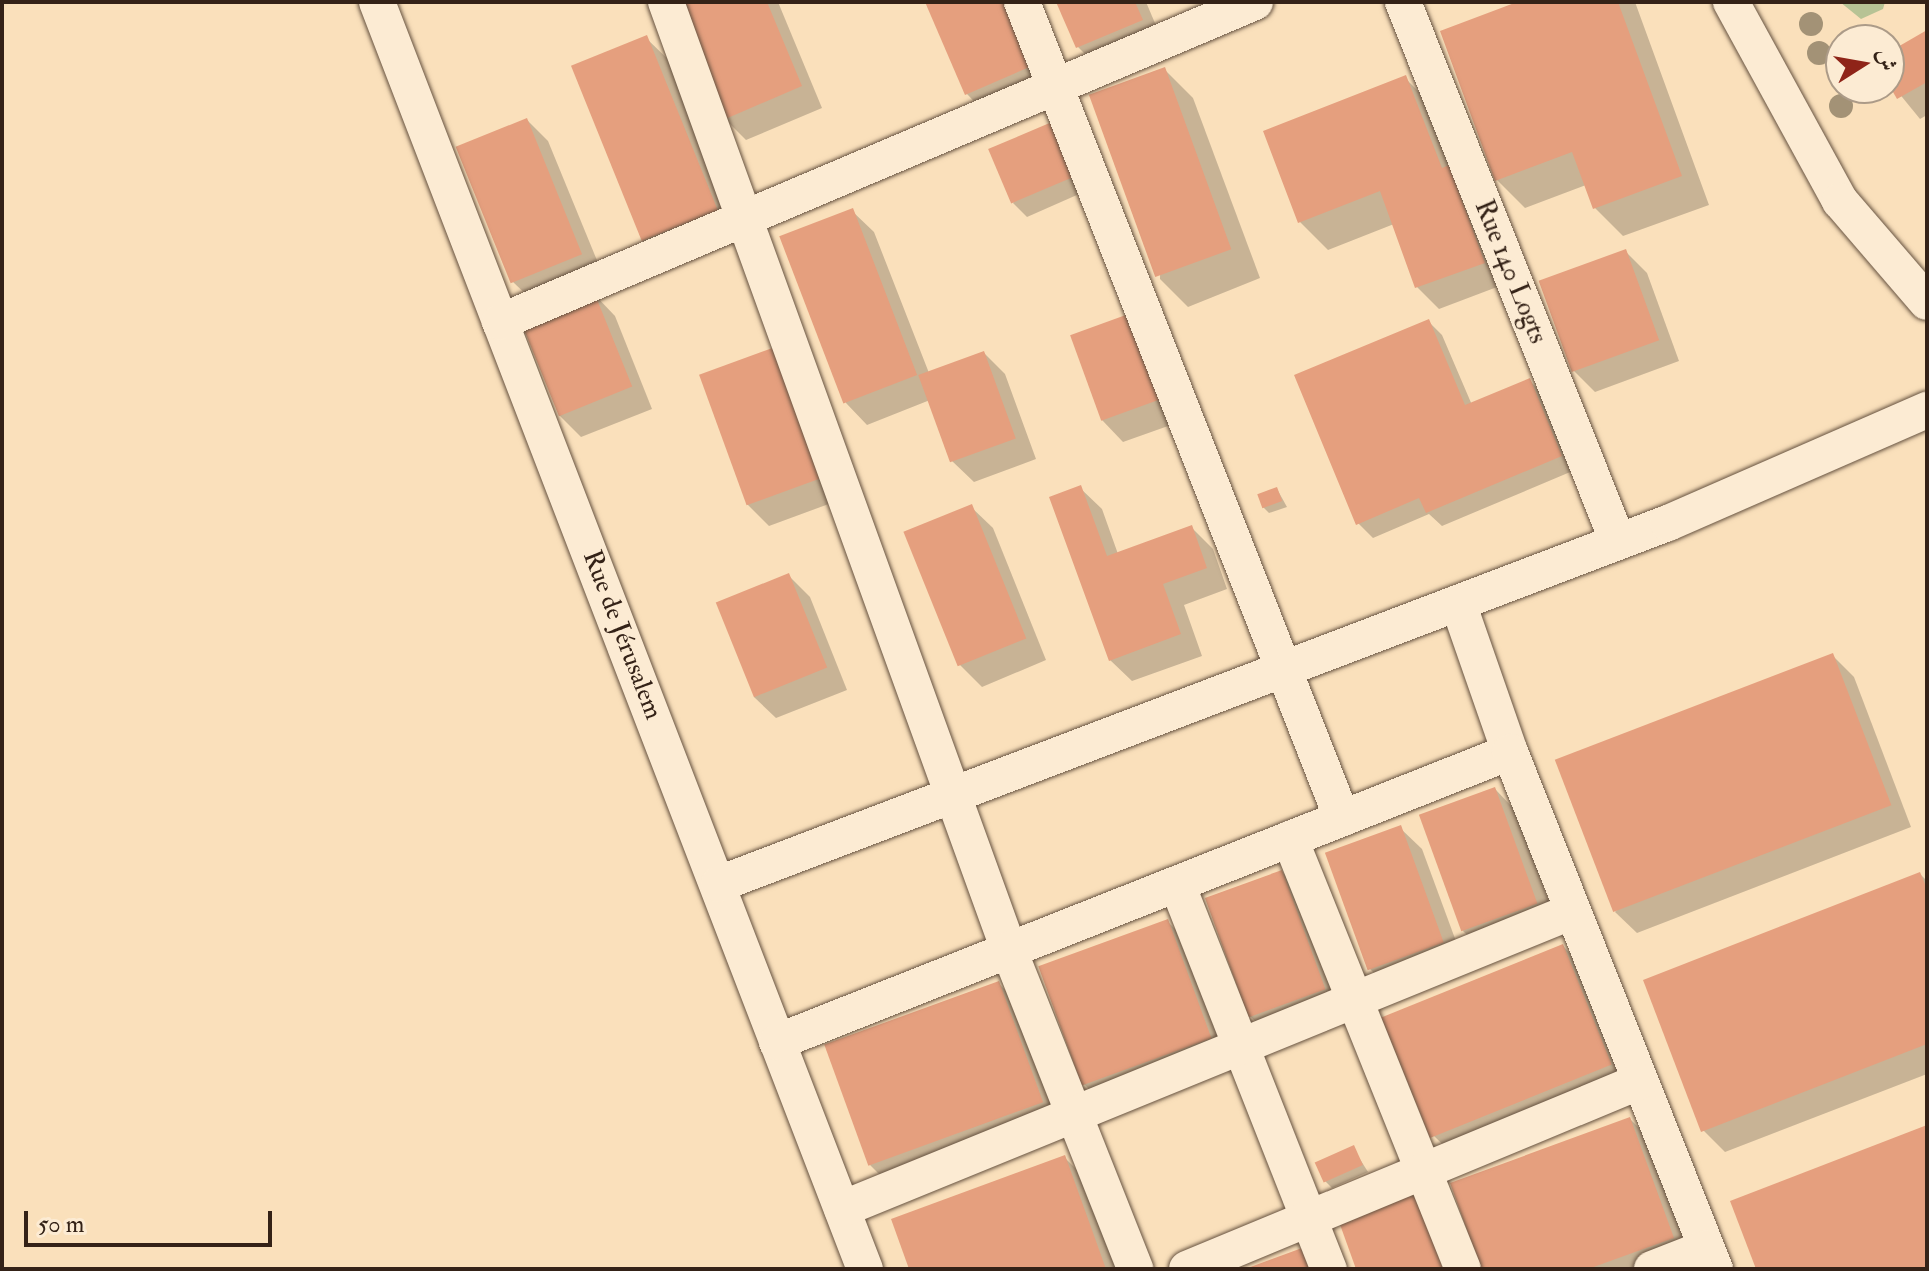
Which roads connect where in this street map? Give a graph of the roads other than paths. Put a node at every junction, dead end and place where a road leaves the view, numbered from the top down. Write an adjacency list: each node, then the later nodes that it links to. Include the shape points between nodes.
1 (377, 2): 10 (street, Rue de Jérusalem)
2 (666, 2): 8 (street)
3 (1022, 2): 7 (street)
4 (1255, 2): 7 (street)
5 (1403, 2): 12 (street, Rue 140 Logts)
6 (1731, 2): 9 (street, via 1840,201)
7 (1054, 84): 8 (street); 14 (street)
8 (746, 220): 10 (street); 16 (street)
9 (1927, 302)
10 (500, 322): 19 (street, Rue de Jérusalem)
11 (1927, 410): 12 (street)
12 (1618, 542): 13 (street)
13 (1458, 603): 14 (street); 15 (street)
14 (1284, 669): 16 (street); 17 (street)
15 (1510, 752): 17 (street); 21 (street)
16 (956, 794): 19 (street); 22 (street)
17 (1342, 818): 18 (street)
18 (1290, 839): 20 (street); 23 (street)
19 (719, 884): 24 (street, Rue de Jérusalem)
20 (1177, 884): 22 (street); 25 (street)
21 (1573, 911): 23 (street); 26 (street)
22 (1009, 950): 24 (street); 27 (street)
23 (1353, 997): 25 (street); 28 (street)
24 (777, 1042): 29 (street, Rue de Jérusalem)
25 (1241, 1046): 27 (street); 30 (street)
26 (1640, 1081): 28 (street); 31 (street)
27 (1073, 1115): 29 (street); 33 (street)
28 (1423, 1171): 30 (street); 36 (street)
29 (842, 1209): 32 (street, Rue de Jérusalem)
30 (1309, 1218): 34 (street); 35 (street)
31 (1710, 1258): 37 (street)
32 (865, 1269)
33 (1135, 1269)
34 (1187, 1269)
35 (1329, 1269)
36 (1463, 1269)
37 (1652, 1269)

